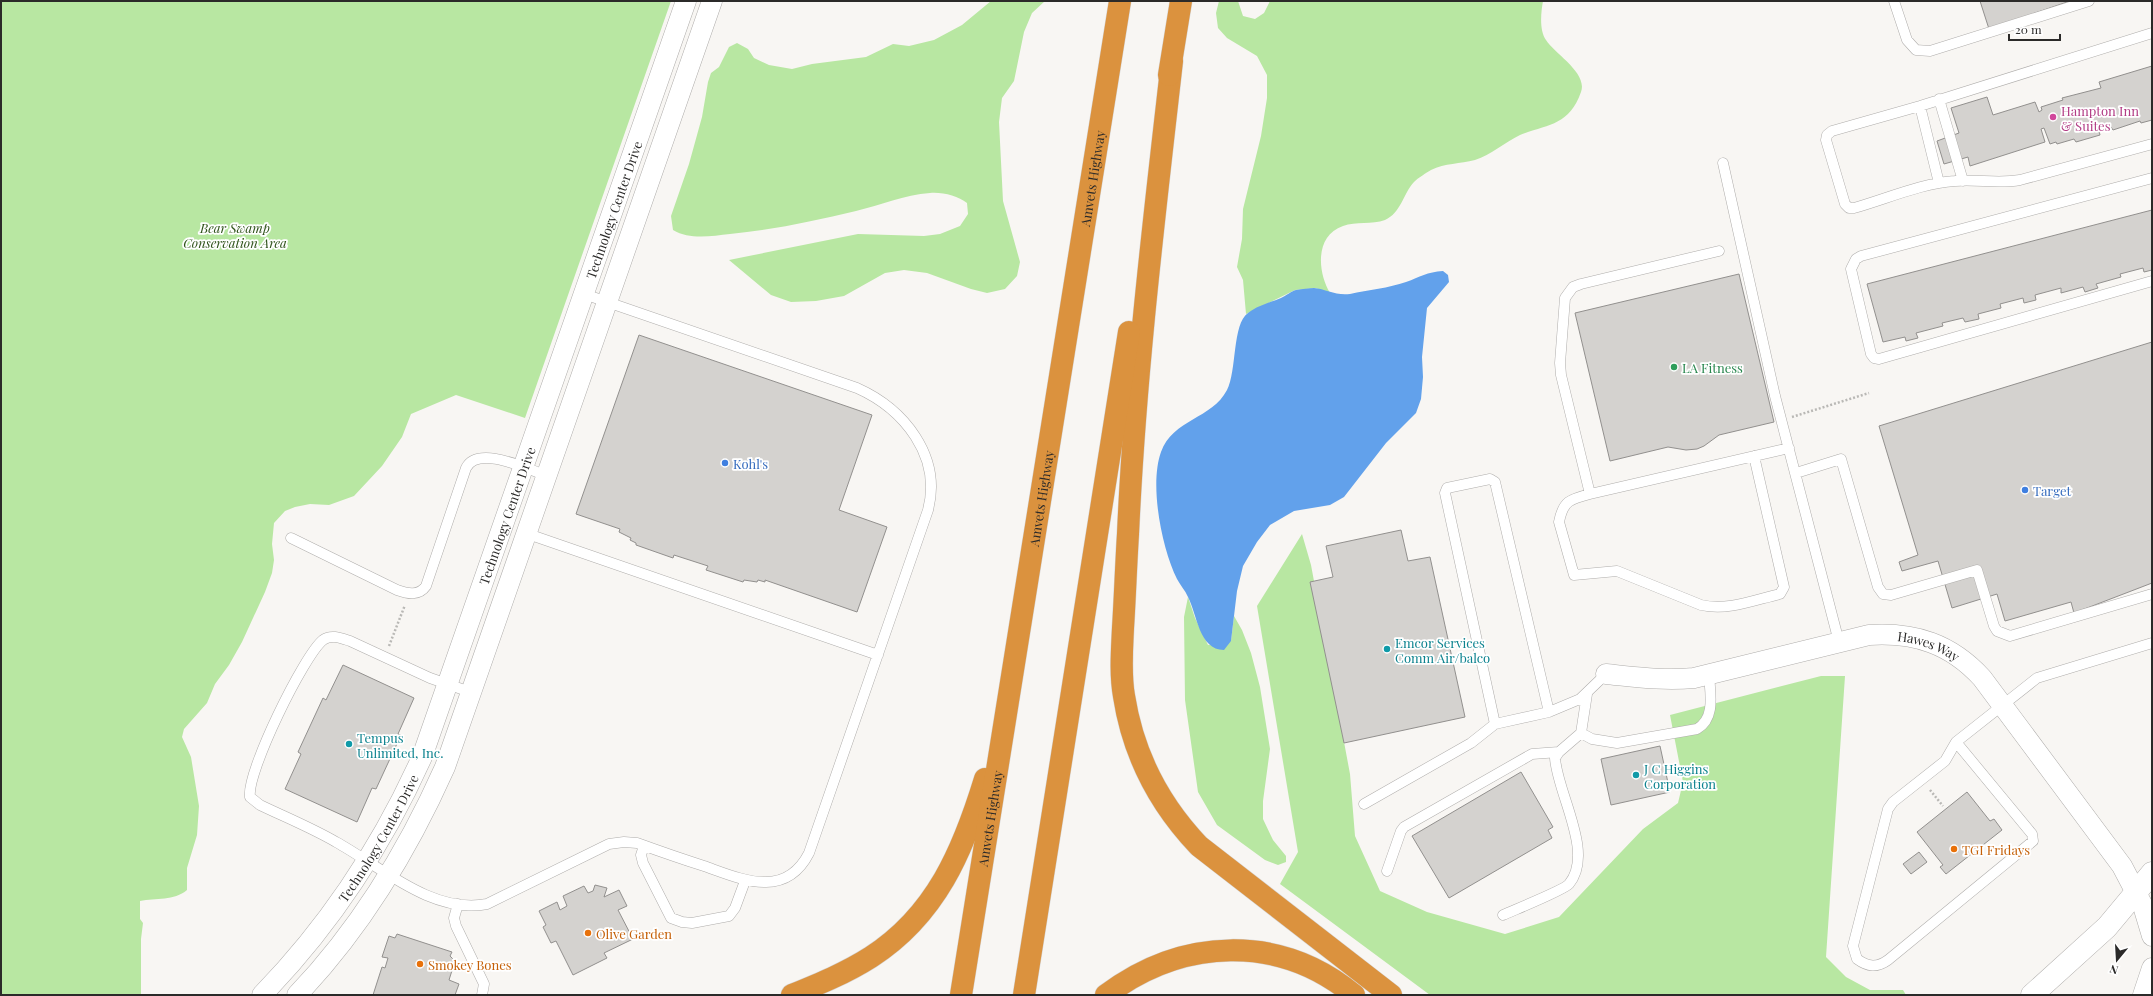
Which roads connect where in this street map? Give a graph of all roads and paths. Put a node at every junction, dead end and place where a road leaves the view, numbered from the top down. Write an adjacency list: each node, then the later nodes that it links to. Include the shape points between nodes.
1 (686, 1): 18 (street, Technology Center Drive)
2 (712, 1): 19 (street, Technology Center Drive)
3 (1120, 1): 31 (highway, Amvets Highway)
4 (1181, 1): 8 (highway)
5 (1894, 1): 6 (lane, via 1907,40 1916,50 1930,51)
6 (2089, 1)
7 (2152, 33): 9 (lane)
8 (1172, 62): 67 (highway); 70 (highway, via 1132,458 1122,655 1124,696 1129,722 1153,786 1178,823 1199,846)
9 (1939, 99): 10 (lane); 14 (lane)
10 (1920, 106): 15 (lane); 15 (lane, via 1832,131 1826,140 1844,204 1849,208)
11 (2152, 144): 14 (lane, via 2011,182)
12 (1723, 163): 22 (lane)
13 (2152, 178): 17 (lane, via 1861,256 1856,259 1851,269 1871,354 1879,359)
14 (1963, 181): 15 (lane)
15 (1939, 183)
16 (1719, 251): 27 (lane, via 1580,284 1573,287 1565,298 1560,348 1561,374)
17 (2152, 281)
18 (584, 294): 19 (lane); 24 (street, Technology Center Drive)
19 (608, 302): 26 (street, Technology Center Drive); 36 (lane, via 857,388 878,398 904,420 926,457 931,494 928,510)
20 (1869, 394): 21 (path)
21 (1792, 417)
22 (1789, 448): 23 (lane); 25 (lane)
23 (1754, 456): 27 (lane); 27 (lane, via 1784,587 1780,594 1726,608 1701,605 1617,571 1574,575 1559,522 1560,515 1568,501)
24 (524, 468): 26 (lane); 29 (lane, via 484,456 475,458 468,464 426,586 414,594 398,590); 39 (street, Technology Center Drive)
25 (1796, 473): 30 (lane, via 1841,459 1878,587 1880,592 1887,596 1977,570 1994,626 1997,631 2010,636); 34 (lane)
26 (548, 476): 28 (street, Technology Center Drive)
27 (1590, 494)
28 (528, 534): 36 (lane); 40 (street, Technology Center Drive)
29 (291, 538)
30 (2152, 594)
31 (1022, 610): 65 (highway, via 986,775 965,836 939,890 913,921 872,957 848,971); 66 (highway, Amvets Highway)
32 (401, 617): 33 (path)
33 (394, 636)
34 (1839, 642): 38 (street, Hawes Way); 42 (street, Hawes Way, via 1869,635 1889,634 1912,637 1938,645 1963,658)
35 (2152, 643): 42 (lane, via 2037,678)
36 (878, 655): 56 (lane, via 805,860 796,871 782,879 768,883)
37 (1606, 674): 38 (street, Hawes Way, via 1673,680); 41 (lane)
38 (1709, 674): 45 (lane, via 1709,718 1697,729 1617,743 1592,739)
39 (449, 685): 40 (lane); 52 (street, Technology Center Drive, via 404,798); 52 (lane, via 350,641 338,637 327,638 318,646 305,666 272,728 255,772 250,797 260,805 335,841)
40 (473, 693): 55 (street, Technology Center Drive, via 433,795)
41 (1587, 694): 43 (lane, via 1569,705); 45 (lane)
42 (2003, 706): 46 (lane); 57 (street, Hawes Way, via 2117,859)
43 (1549, 712): 44 (lane); 44 (lane, via 1495,482 1490,479 1447,488 1445,493)
44 (1496, 724): 49 (lane, via 1471,743)
45 (1581, 732): 47 (lane)
46 (1956, 742): 46 (lane, via 1948,759 1893,802 1888,809 1853,946 1858,959 1869,966 1883,964 2033,841 2032,834)
47 (1559, 752): 53 (lane, via 1532,754 1404,827); 59 (lane, via 1555,758 1556,765 1579,851 1575,872 1568,885)
48 (1929, 788): 50 (path)
49 (1364, 804)
50 (1943, 806)
51 (644, 846): 56 (lane); 56 (lane, via 641,855 643,863 668,914 676,921 692,923 729,916 734,912); 58 (lane, via 624,842 609,844 487,904)
52 (368, 861): 55 (lane); 62 (street, Technology Center Drive, via 308,945)
53 (1387, 871)
54 (2152, 873): 57 (main road)
55 (389, 875): 58 (lane, via 423,894); 63 (street, Technology Center Drive, via 354,927)
56 (745, 881)
57 (2137, 893): 60 (street, Hawes Way); 71 (main road, via 2089,945)
58 (458, 904): 64 (lane, via 454,922 484,984)
59 (1503, 915)
60 (2152, 936)
61 (2152, 968): 72 (street)
62 (262, 995)
63 (297, 995)
64 (482, 995)
65 (792, 995)
66 (961, 995)
67 (1024, 995)
68 (1106, 995): 69 (highway, via 1147,969 1171,959 1209,951 1234,950 1272,954 1296,961 1332,978)
69 (1354, 995)
70 (1391, 995)
71 (2032, 995)
72 (2143, 995)

